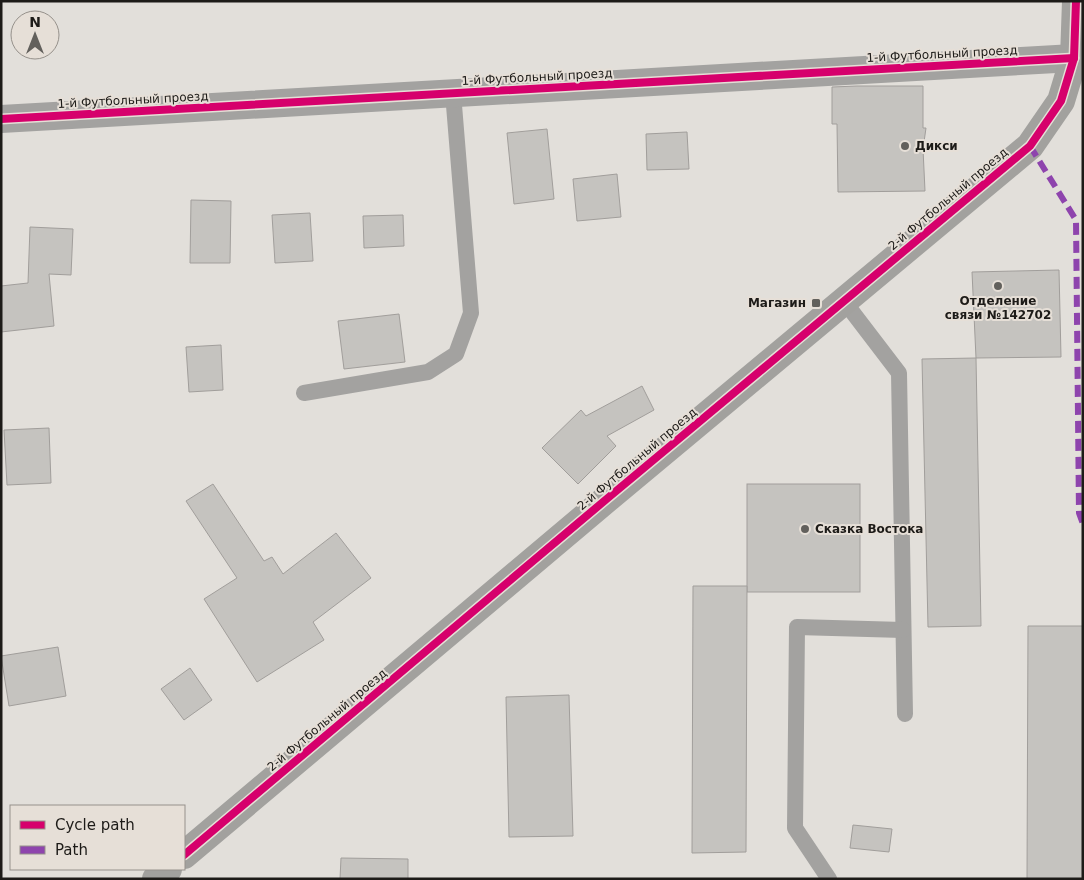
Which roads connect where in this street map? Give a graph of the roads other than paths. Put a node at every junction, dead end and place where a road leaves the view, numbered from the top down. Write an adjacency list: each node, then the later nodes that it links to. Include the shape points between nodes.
1 (1076, 1): 2 (street, 2-й Футбольный проезд)
2 (1079, 59): 3 (street, 1-й Футбольный проезд); 5 (street, 2-й Футбольный проезд, via 1061,102 1030,146)
3 (453, 93): 4 (street, 1-й Футбольный проезд); 6 (lane, via 471,313 456,354 428,372)
4 (1, 119)
5 (844, 300): 7 (lane, via 899,373); 9 (street, 2-й Футбольный проезд)
6 (304, 393)
7 (903, 630): 8 (lane); 12 (lane, via 797,627 796,828)
8 (905, 714)
9 (185, 854)
10 (167, 870): 11 (street)
11 (156, 879)
12 (829, 879)

